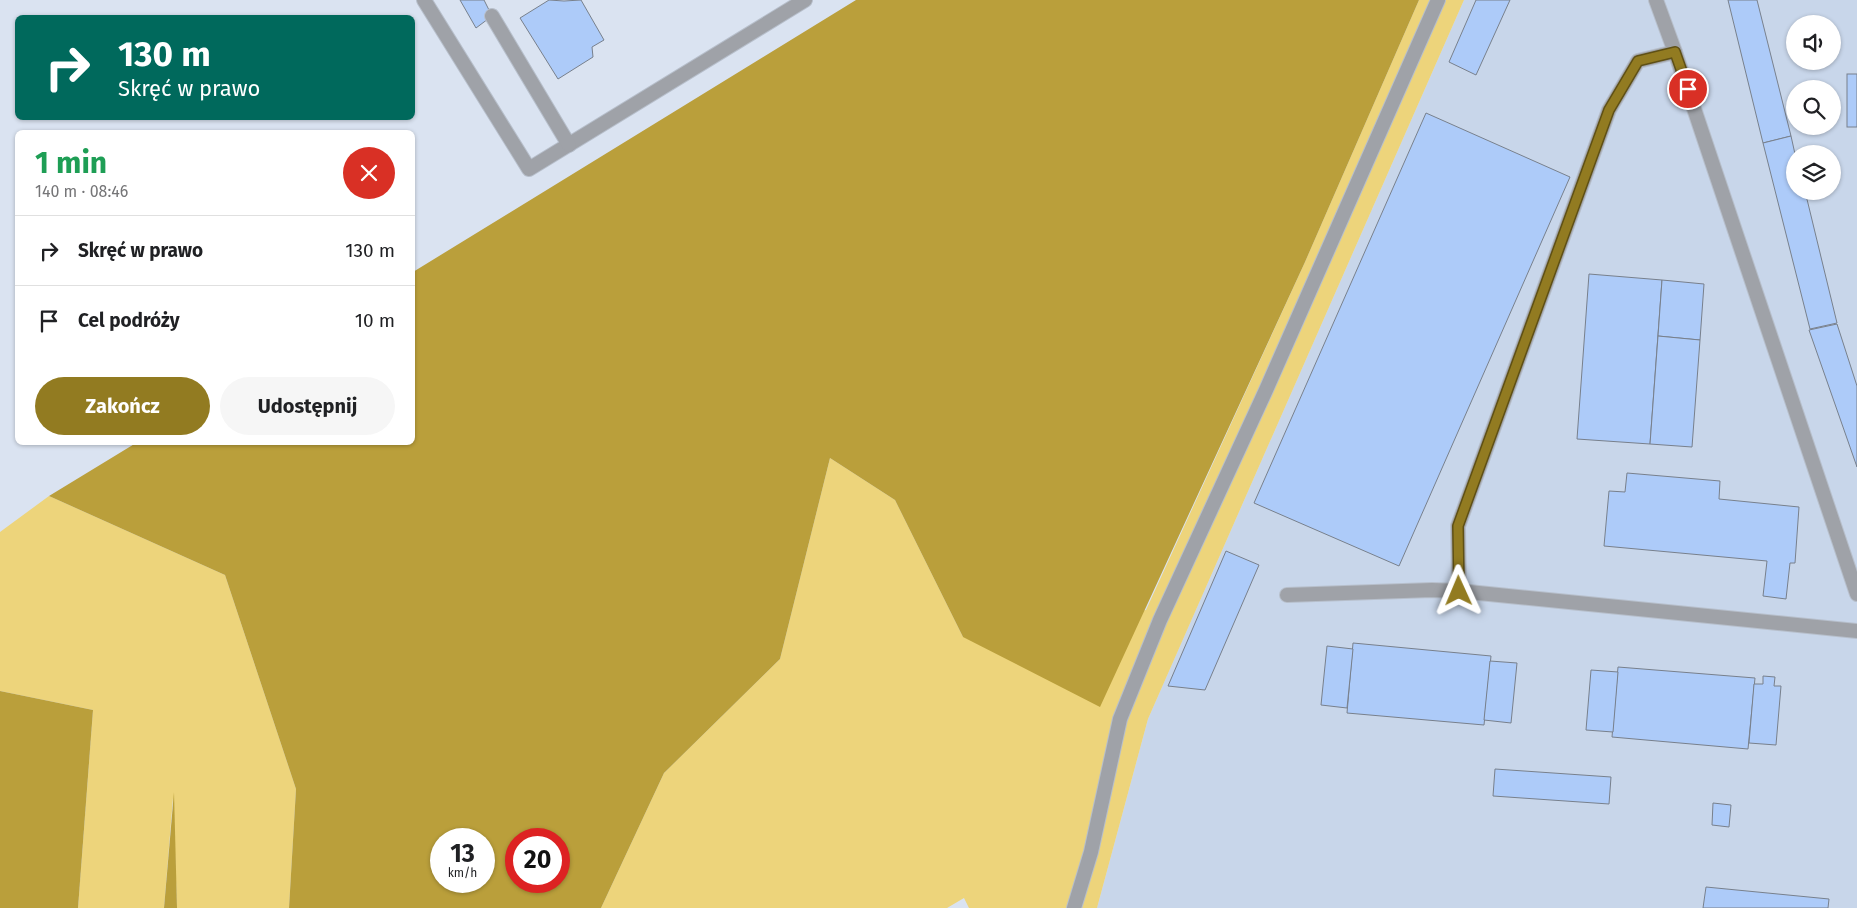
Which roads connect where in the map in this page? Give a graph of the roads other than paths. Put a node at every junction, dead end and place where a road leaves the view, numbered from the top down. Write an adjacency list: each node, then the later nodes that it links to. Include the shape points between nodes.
1 (424, 0): 7 (lane, via 528,169)
2 (806, 0): 7 (lane)
3 (1438, 0): 12 (lane, via 1270,381 1160,620 1120,719 1092,852)
4 (1656, 0): 6 (lane)
5 (492, 16): 7 (lane)
6 (1675, 52): 8 (lane, via 1638,61 1609,110 1458,526); 9 (lane)
7 (569, 145)
8 (1459, 591): 10 (lane); 11 (lane)
9 (1857, 594)
10 (1287, 595)
11 (1857, 631)
12 (1074, 908)

